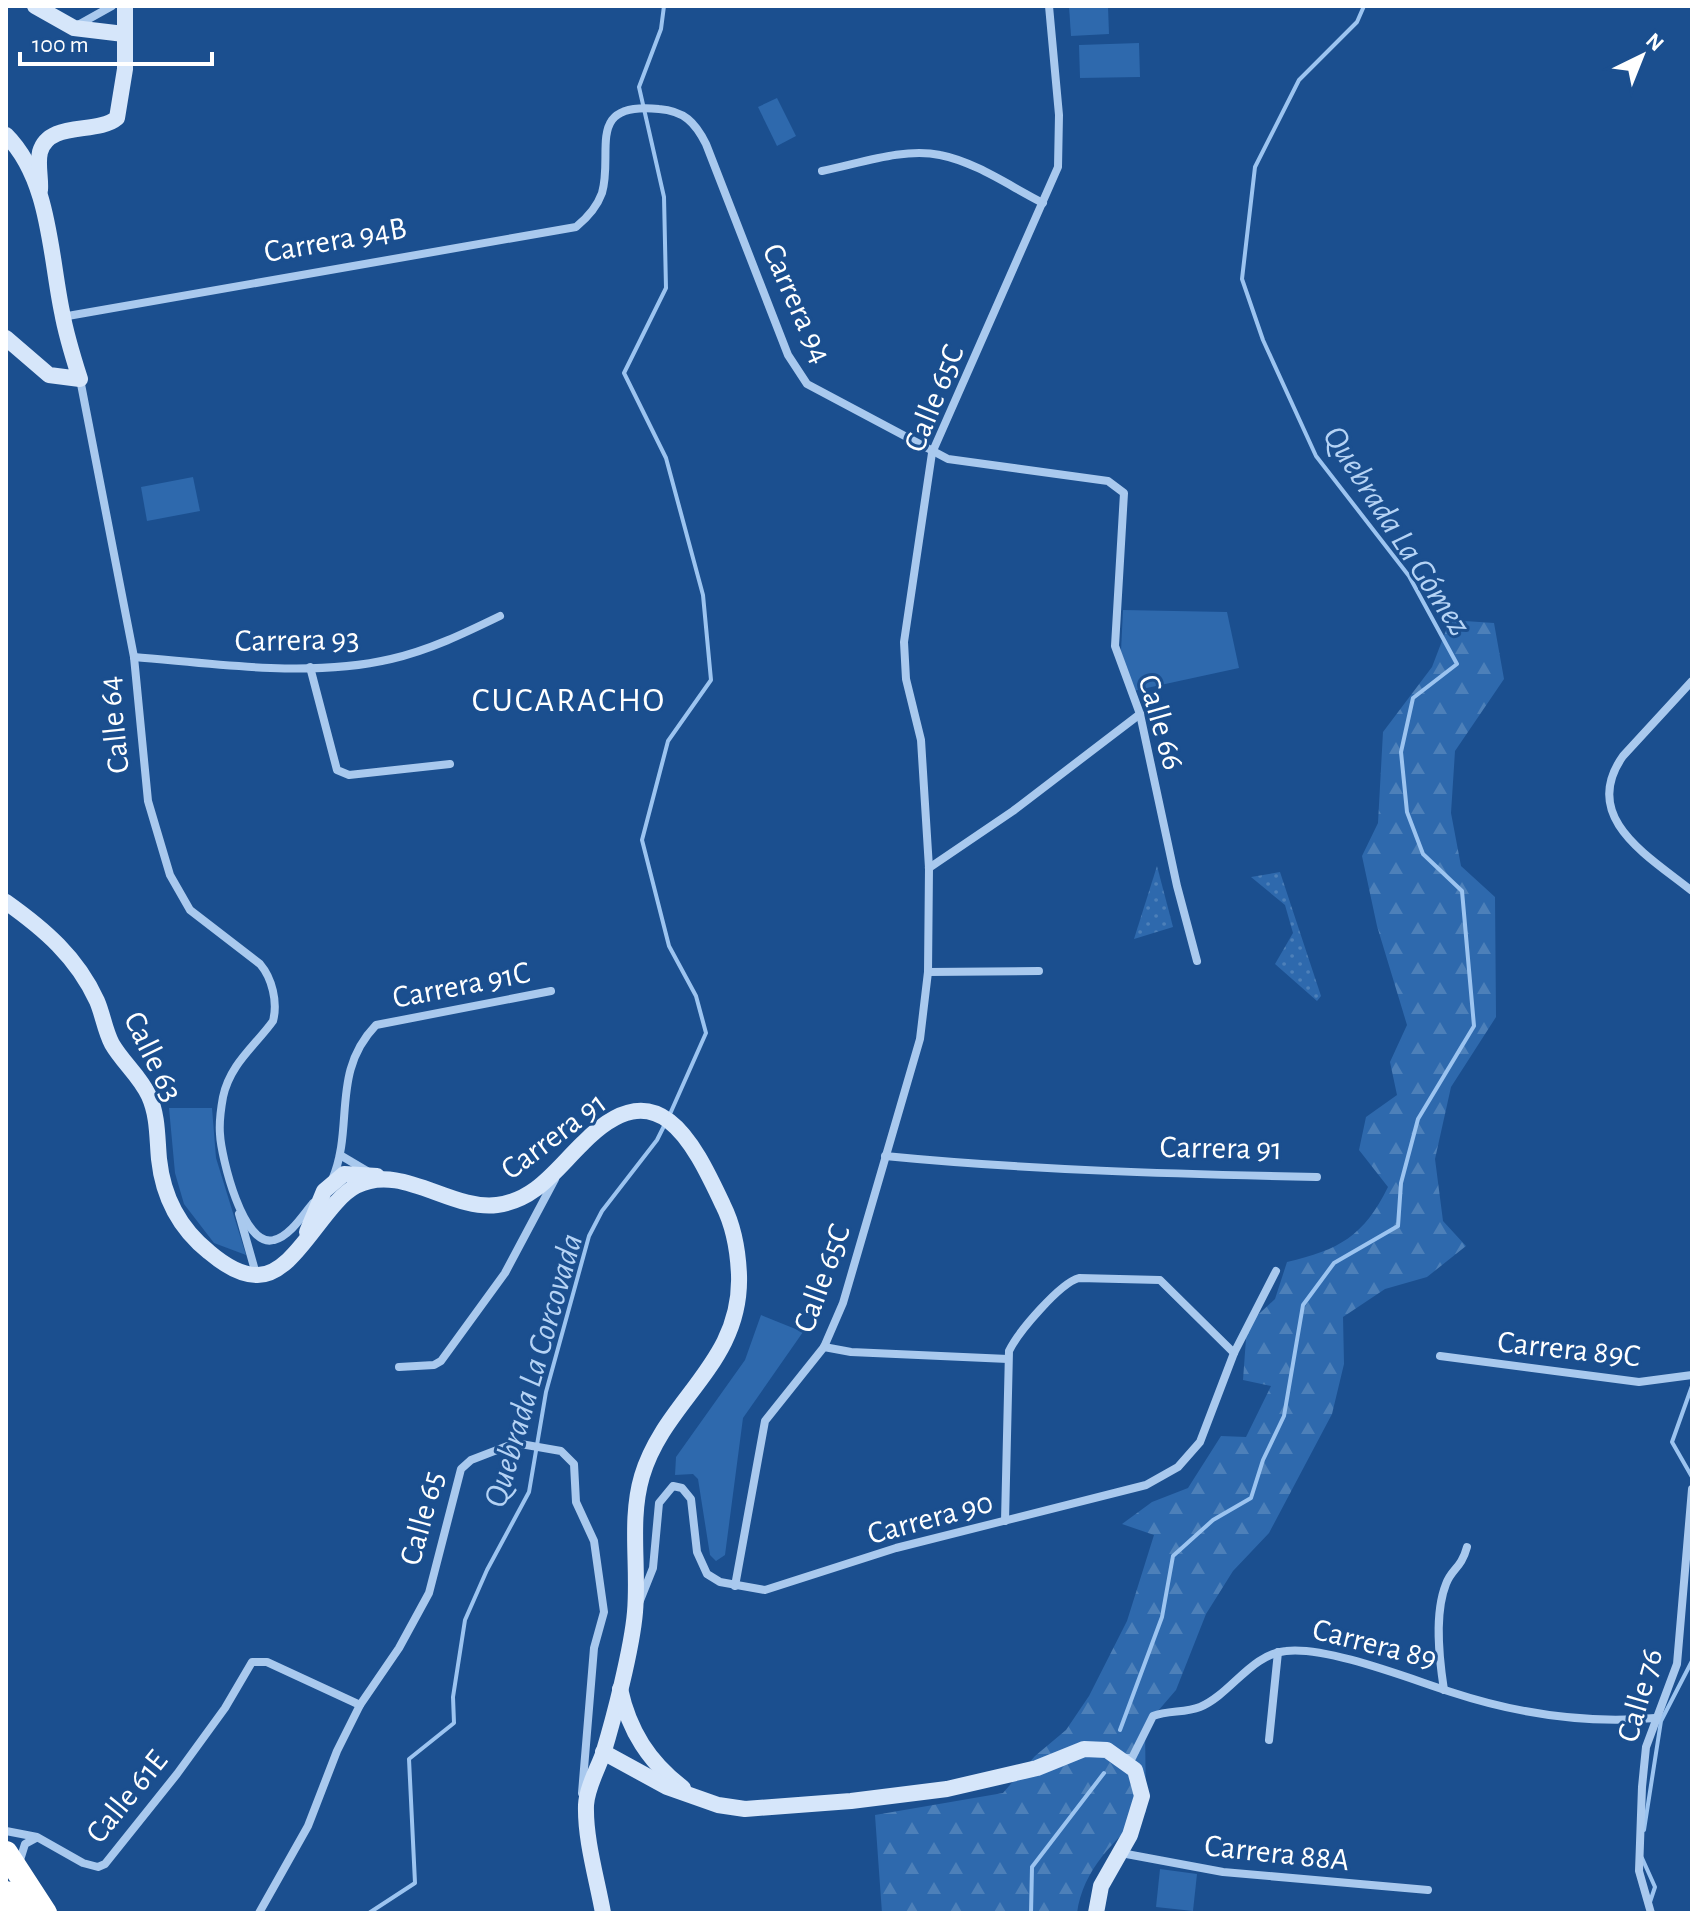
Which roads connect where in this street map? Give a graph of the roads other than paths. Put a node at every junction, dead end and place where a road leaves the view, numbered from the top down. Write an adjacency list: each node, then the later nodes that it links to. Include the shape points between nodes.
1 (35, 6): 5 (main road)
2 (112, 6): 5 (street)
3 (125, 6): 6 (main road)
4 (1049, 6): 11 (street, Calle 65C, via 1061,153)
5 (74, 28): 6 (main road)
6 (124, 34): 10 (main road, via 117,118 106,128 60,132 50,138 39,155)
7 (6, 135): 10 (main road, Calle 64)
8 (822, 171): 11 (street, via 939,154)
9 (601, 193): 12 (street, Carrera 94B, via 584,220 568,229); 15 (street, Carrera 94, via 603,138 611,122 626,112 655,108 684,115 698,128 797,374)
10 (40, 196): 12 (main road, Calle 64)
11 (1043, 203): 15 (street, Calle 65C)
12 (62, 317): 14 (main road, Calle 64)
13 (6, 338): 14 (main road, via 49,375)
14 (80, 379): 18 (street, Calle 64)
15 (932, 453): 16 (street, Carrera 94, via 968,463 1108,481); 23 (street, Calle 65C, via 904,642 906,679 921,740)
16 (1124, 493): 21 (street, Calle 66, via 1114,636)
17 (500, 616): 19 (street, Carrera 93, via 446,642 395,658)
18 (134, 657): 19 (street, Carrera 93); 38 (street, Calle 64, via 148,801 170,875 190,910 260,964 273,991 273,1021 238,1061 223,1095 219,1131)
19 (310, 667): 22 (street, via 337,770 349,775)
20 (1692, 681): 24 (street, via 1617,765 1609,799 1619,827)
21 (1140, 714): 23 (street); 26 (street, Calle 66)
22 (450, 764)
23 (929, 868): 28 (street, Calle 65C)
24 (1692, 891)
25 (6, 902): 41 (main road, Calle 63, via 52,937 89,985 112,1044 152,1103 161,1174 172,1210 217,1259)
26 (1197, 961)
27 (1039, 971): 28 (street)
28 (928, 972): 32 (street, Calle 65C, via 920,1039)
29 (551, 991): 31 (street, Carrera 91C, via 376,1025 352,1061 343,1093)
30 (680, 1129): 33 (main road, Carrera 91, via 665,1116 637,1111 616,1117 597,1129); 52 (main road, Calle 65, via 732,1224 739,1282 734,1322 723,1350 666,1428 642,1476 634,1513)
31 (340, 1155): 34 (street); 37 (street)
32 (885, 1156): 35 (street, Carrera 91, via 1067,1169); 42 (street, Calle 65C, via 851,1282)
33 (560, 1169): 36 (main road, Carrera 91, via 521,1200 490,1206 457,1202); 46 (street, via 505,1273 441,1361)
34 (375, 1175): 36 (main road); 37 (main road, via 349,1172)
35 (1317, 1177)
36 (398, 1182): 39 (main road, Carrera 91, via 361,1182)
37 (324, 1191): 38 (street, Calle 64, via 277,1240 262,1240 253,1233); 39 (main road)
38 (234, 1197): 41 (street)
39 (305, 1240): 41 (main road, Carrera 91, via 282,1266)
40 (1276, 1271): 43 (street, Carrera 90)
41 (256, 1275)
42 (824, 1347): 45 (street); 51 (street, Calle 65C, via 765,1421)
43 (1234, 1353): 45 (street, via 1164,1282 1074,1279 1018,1336); 49 (street, Carrera 90, via 1205,1435 1178,1467 1138,1488)
44 (1440, 1356): 47 (street, Carrera 89C, via 1639,1382)
45 (1008, 1359): 49 (street)
46 (399, 1367)
47 (1692, 1375)
48 (1692, 1489): 57 (street, Calle 76, via 1677,1664)
49 (1005, 1521): 51 (street, Carrera 90, via 896,1548 785,1586)
50 (1467, 1547): 55 (street, via 1444,1589 1438,1654)
51 (735, 1586): 52 (street, Carrera 90, via 703,1569 691,1499 673,1486 659,1503 653,1568)
52 (636, 1610): 54 (main road, Calle 65)
53 (1278, 1652): 55 (street, Carrera 89, via 1353,1661); 58 (street); 60 (street, Carrera 89, via 1200,1707 1153,1716 1132,1758)
54 (619, 1685): 59 (main road, Calle 65); 61 (main road, via 643,1749)
55 (1444, 1690): 57 (street, Carrera 89, via 1579,1720)
56 (360, 1705): 62 (street, Calle 65, via 433,1585 461,1469 504,1445 554,1449 575,1468 576,1502 594,1541 602,1585 604,1612 594,1648 582,1793); 64 (street, Calle 61E, via 267,1662 252,1662 193,1752 105,1864 83,1863); 70 (street, Calle 65, via 298,1848)
57 (1655, 1718): 73 (street, Calle 76, via 1646,1747 1639,1848 1639,1871)
58 (1269, 1740)
59 (603, 1752): 61 (main road, via 634,1772); 62 (main road, Calle 65)
60 (1123, 1758): 61 (main road, via 1107,1750 1084,1749 980,1783 851,1801 745,1809); 65 (main road, via 1142,1787 1138,1817)
61 (701, 1800)
62 (586, 1802): 71 (main road, Calle 65)
63 (6, 1831): 64 (street)
64 (37, 1837): 66 (street, Calle 61E, via 20,1852)
65 (1121, 1853): 67 (street, Carrera 88A, via 1223,1872); 72 (main road, via 1101,1886)
66 (10, 1873): 68 (highway); 69 (highway)
67 (1428, 1890)
68 (19, 1913)
69 (45, 1913)
70 (259, 1913)
71 (603, 1913)
72 (1096, 1913)
73 (1651, 1913)

